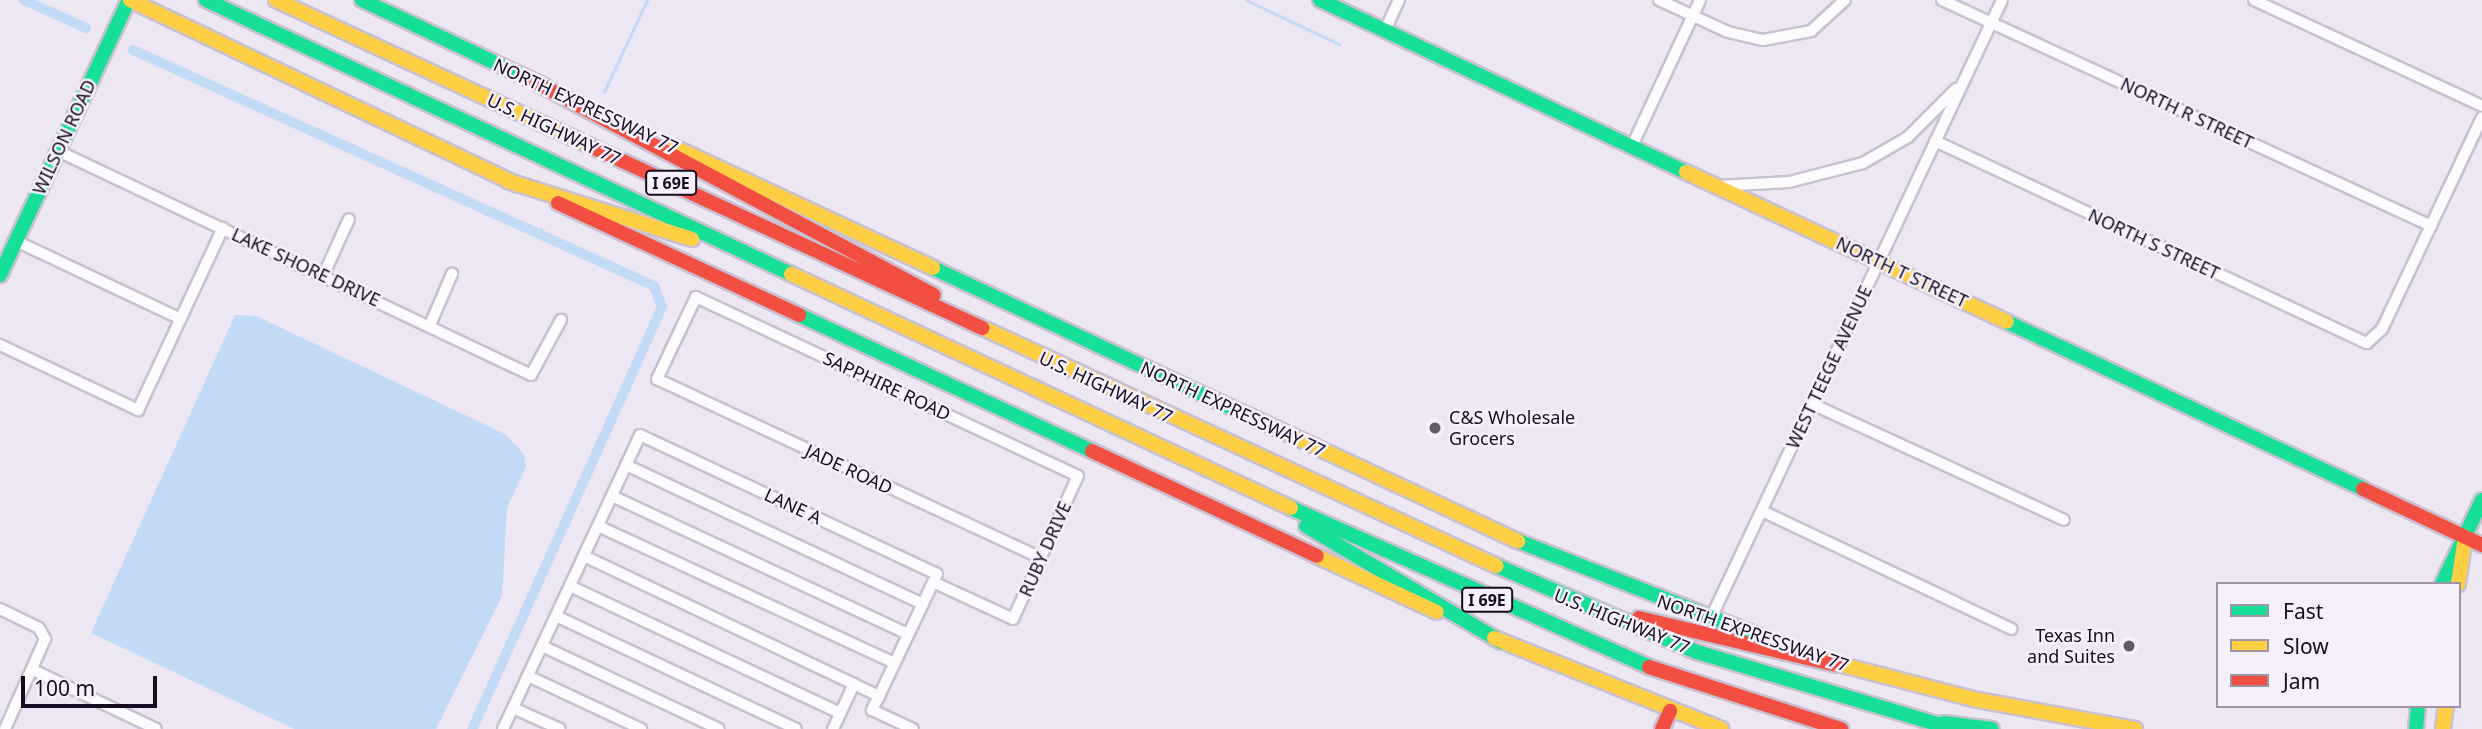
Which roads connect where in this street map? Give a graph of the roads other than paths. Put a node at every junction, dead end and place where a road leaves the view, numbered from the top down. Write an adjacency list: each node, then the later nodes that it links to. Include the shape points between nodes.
1 (130, 0): 22 (main road, WILSON ROAD); 23 (main road)
2 (206, 0): 34 (main road, U.S. HIGHWAY 77 / I 69E)
3 (276, 0): 39 (main road, U.S. HIGHWAY 77 / I 69E)
4 (362, 0): 17 (main road, NORTH EXPRESSWAY 77)
5 (1320, 0): 15 (main road, NORTH T STREET)
6 (1399, 0): 15 (street)
7 (1660, 0): 13 (street)
8 (1700, 0): 13 (street)
9 (1845, 0): 13 (street, via 1820,25 1788,39 1755,39)
10 (1942, 0): 14 (street, NORTH R STREET)
11 (2002, 0): 14 (street, WEST TEEGE AVENUE)
12 (2254, 0): 18 (street)
13 (1693, 16): 21 (street)
14 (1992, 23): 16 (street, WEST TEEGE AVENUE); 26 (street, NORTH R STREET)
15 (1385, 30): 21 (main road, NORTH T STREET)
16 (1966, 78): 20 (street, WEST TEEGE AVENUE); 24 (street, via 1908,137 1863,163 1789,182)
17 (535, 82): 39 (main road); 61 (main road, NORTH EXPRESSWAY 77, via 1538,551)
18 (2482, 106)
19 (2482, 117): 26 (street)
20 (1935, 141): 26 (street, NORTH S STREET, via 2373,342); 29 (street, WEST TEEGE AVENUE)
21 (1632, 146): 24 (main road, NORTH T STREET)
22 (58, 151): 27 (street); 28 (main road, WILSON ROAD)
23 (508, 181): 34 (main road, via 686,237); 64 (main road)
24 (1717, 186): 29 (main road, NORTH T STREET)
25 (349, 219): 30 (street)
26 (2431, 226)
27 (223, 228): 30 (street, LAKE SHORE DRIVE); 35 (street, LAKE SHORE DRIVE)
28 (16, 241): 32 (main road, WILSON ROAD); 35 (street)
29 (1879, 261): 40 (street, WEST TEEGE AVENUE); 49 (main road, NORTH T STREET)
30 (324, 274): 37 (street, LAKE SHORE DRIVE)
31 (452, 274): 37 (street)
32 (0, 275)
33 (696, 297): 43 (street, SAPPHIRE ROAD); 52 (street, JADE ROAD, via 657,379)
34 (856, 305): 41 (main road, U.S. HIGHWAY 77 / I 69E)
35 (179, 318): 38 (street, LAKE SHORE DRIVE, via 138,410)
36 (561, 320): 37 (street, LAKE SHORE DRIVE, via 531,375)
37 (430, 325)
38 (0, 345)
39 (1066, 368): 57 (main road, U.S. HIGHWAY 77 / I 69E)
40 (1812, 404): 46 (street, WEST TEEGE AVENUE); 47 (street)
41 (1145, 440): 64 (main road); 90 (main road, U.S. HIGHWAY 77 / I 69E, via 1586,643)
42 (626, 465): 44 (street); 53 (street, LANE A, via 640,435 937,574); 58 (street)
43 (1078, 476): 52 (street, RUBY DRIVE)
44 (612, 496): 48 (street); 63 (street)
45 (2482, 500): 49 (main road)
46 (1762, 511): 61 (street, WEST TEEGE AVENUE); 62 (street)
47 (2064, 520)
48 (598, 526): 51 (street); 66 (street)
49 (2465, 537): 50 (main road, NORTH T STREET); 54 (main road); 55 (main road)
50 (2482, 545)
51 (584, 556): 56 (street); 70 (street)
52 (1040, 558): 53 (street, RUBY DRIVE, via 1013,619)
53 (933, 582): 58 (street)
54 (2443, 582)
55 (2458, 582)
56 (570, 586): 60 (street); 76 (street)
57 (1574, 602): 67 (main road, via 1771,654); 77 (main road, U.S. HIGHWAY 77 / I 69E, via 1697,652)
58 (923, 604): 63 (street)
59 (0, 610): 68 (street, via 44,634)
60 (556, 616): 65 (street); 85 (street)
61 (1710, 620): 67 (main road, NORTH EXPRESSWAY 77)
62 (2012, 629)
63 (908, 634): 66 (street)
64 (1501, 642): 75 (main road)
65 (542, 646): 69 (street); 84 (street)
66 (894, 663): 71 (street)
67 (1836, 664): 93 (main road, NORTH EXPRESSWAY 77)
68 (33, 670): 78 (street); 79 (street)
69 (528, 676): 72 (street); 83 (street)
70 (854, 684): 71 (street); 76 (street)
71 (879, 696): 87 (street, via 872,710)
72 (513, 708): 81 (street); 82 (street)
73 (2418, 708): 94 (main road)
74 (2446, 708): 95 (main road)
75 (1670, 711): 88 (main road); 89 (main road)
76 (841, 713): 86 (street)
77 (1937, 724): 91 (main road, U.S. HIGHWAY 77 / I 69E); 92 (main road)
78 (137, 725): 80 (street)
79 (5, 729)
80 (156, 729)
81 (503, 729)
82 (560, 729)
83 (641, 729)
84 (719, 729)
85 (796, 729)
86 (833, 729)
87 (913, 729)
88 (1662, 729)
89 (1722, 729)
90 (1841, 729)
91 (1954, 729)
92 (1992, 729)
93 (2135, 729)
94 (2416, 729)
95 (2443, 729)

